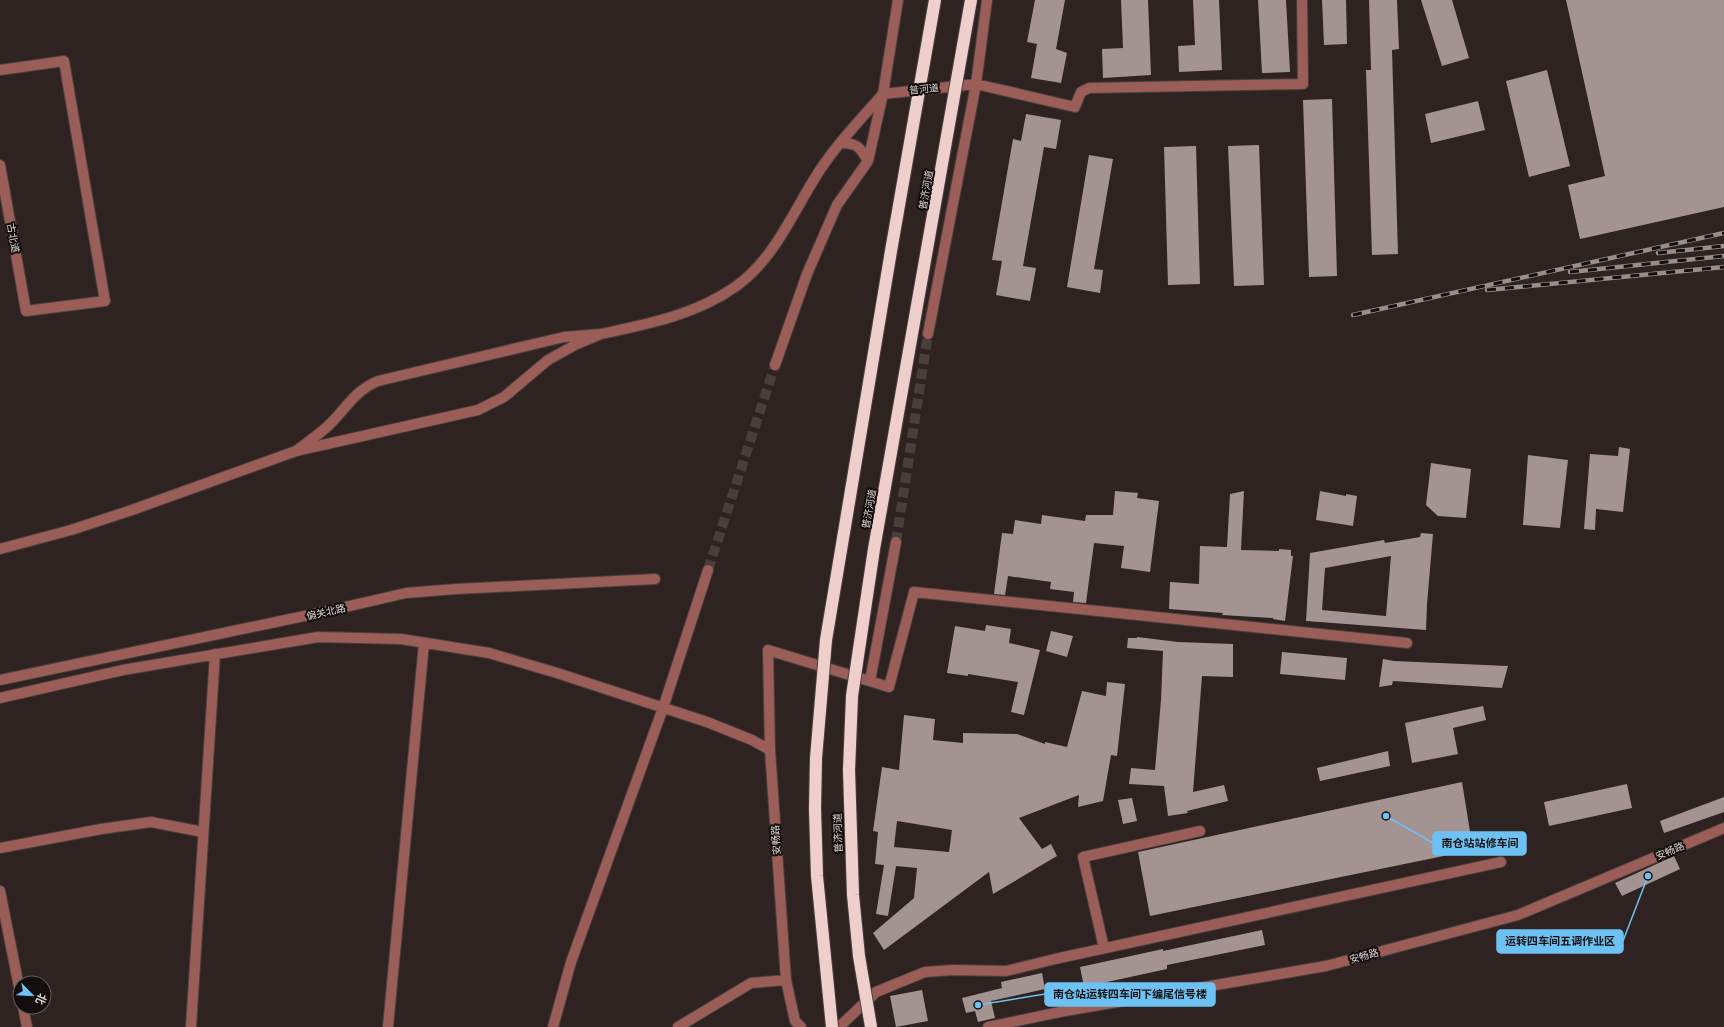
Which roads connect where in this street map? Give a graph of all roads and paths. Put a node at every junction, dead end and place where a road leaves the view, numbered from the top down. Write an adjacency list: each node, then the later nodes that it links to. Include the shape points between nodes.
1 (898, 0): 8 (street)
2 (935, 0): 45 (highway, 普济河道, bridge, via 826,640 816,758 815,810 818,884)
3 (971, 0): 47 (highway, 普济河道, bridge, via 874,549 852,696 849,784 853,895 859,956)
4 (987, 0): 7 (street)
5 (1302, 0): 7 (street, 普河道, via 1303,84 1089,88 1081,92 1075,107)
6 (0, 70): 11 (street, 古北道, via 64,61 105,301 26,311)
7 (976, 84): 8 (street, 普河道); 13 (street)
8 (883, 94): 9 (street); 10 (street)
9 (841, 143): 10 (street, via 852,143 857,146); 12 (street, via 819,172 772,250 736,286 696,309 671,318)
10 (868, 161): 14 (street, via 837,205 807,274)
11 (0, 165)
12 (601, 334): 15 (street, via 548,360 504,397 478,410); 15 (street, via 564,337 378,381 365,386 328,425)
13 (928, 334)
14 (776, 366)
15 (296, 451): 17 (street, via 71,530)
16 (896, 542): 24 (street)
17 (0, 549)
18 (708, 570): 26 (street)
19 (656, 579): 23 (street, 偏关北路, via 406,593 328,612)
20 (424, 643): 22 (street, via 359,637 318,637); 26 (street, via 489,653); 41 (street)
21 (1407, 644): 24 (street, via 914,592 889,687)
22 (215, 654): 25 (street, via 123,670); 30 (street)
23 (0, 680)
24 (870, 681): 27 (street, 安畅路, via 768,650)
25 (0, 698)
26 (663, 708): 27 (street, via 707,722); 42 (street, via 571,962)
27 (770, 750): 37 (street, 安畅路)
28 (1724, 828): 48 (street, 安畅路, via 1518,915 1326,966 1065,1011)
29 (1200, 831): 35 (street, via 1083,857)
30 (203, 832): 31 (street, via 151,822); 40 (street)
31 (0, 848)
32 (1501, 862): 35 (street)
33 (0, 891): 34 (street)
34 (3, 917): 36 (street)
35 (1104, 948): 46 (street, via 1006,971 925,972 876,992)
36 (16, 975)
37 (786, 980): 43 (street, via 751,983); 44 (street, 安畅路, via 795,1021)
38 (25, 1015): 39 (street)
39 (27, 1027)
40 (191, 1027)
41 (388, 1027)
42 (554, 1027)
43 (678, 1027)
44 (801, 1027)
45 (832, 1027)
46 (840, 1027)
47 (871, 1027)
48 (988, 1027)

